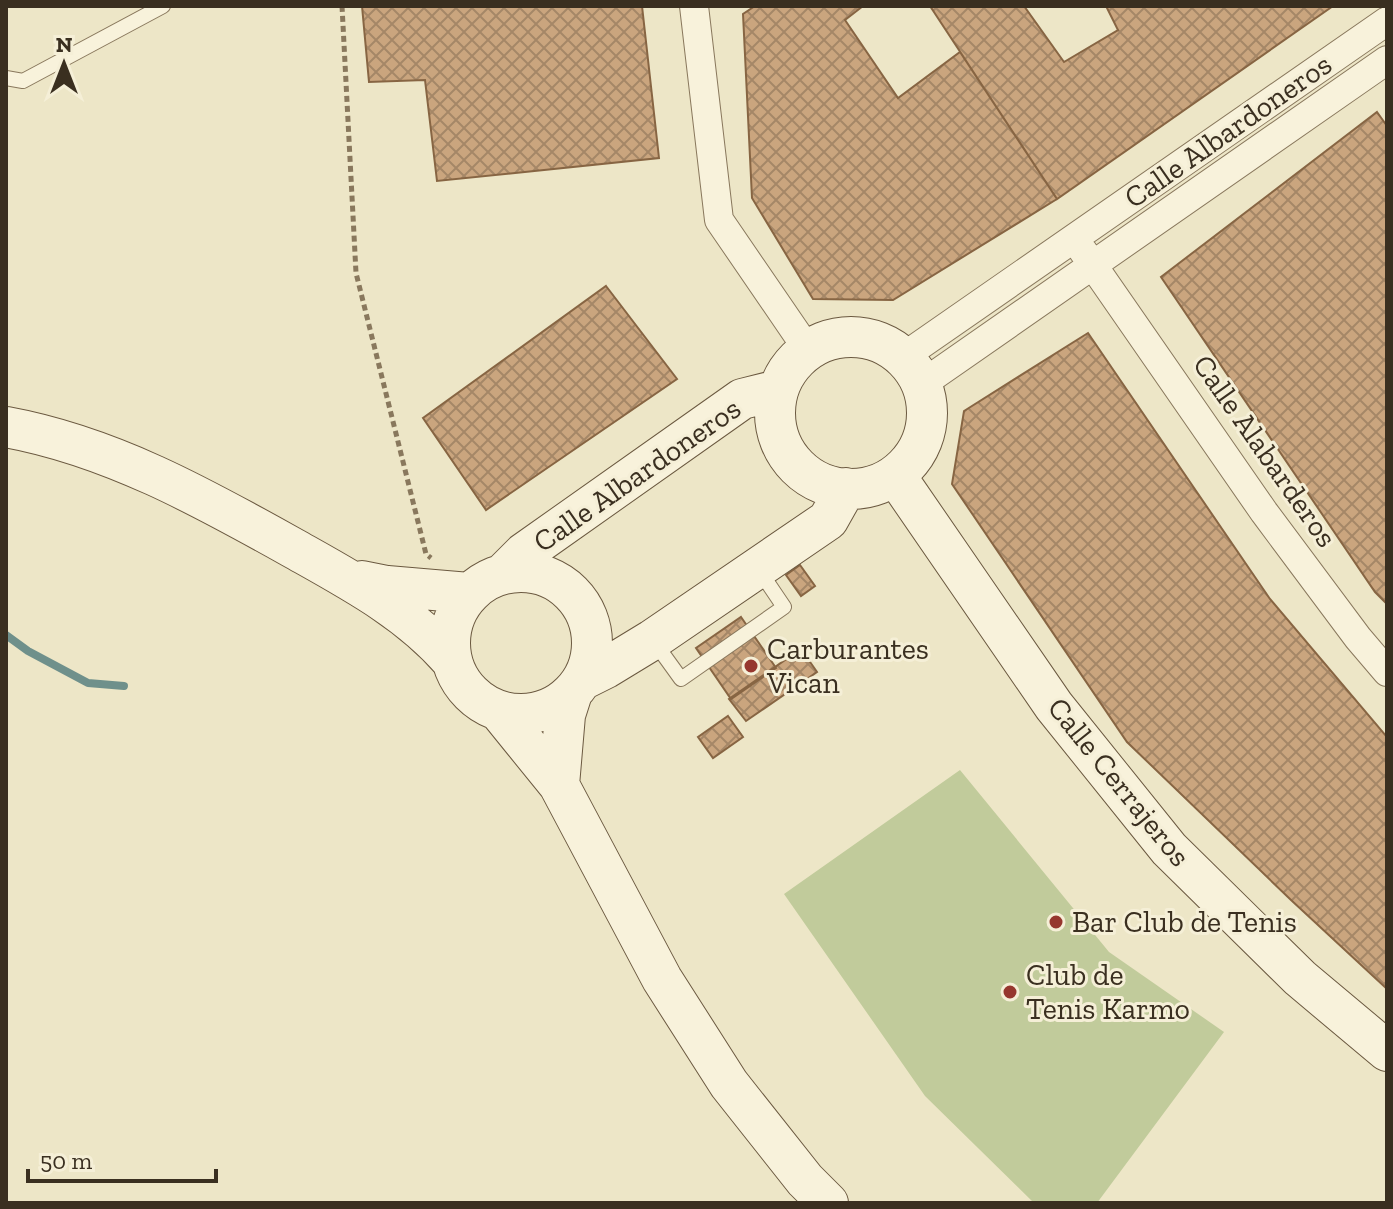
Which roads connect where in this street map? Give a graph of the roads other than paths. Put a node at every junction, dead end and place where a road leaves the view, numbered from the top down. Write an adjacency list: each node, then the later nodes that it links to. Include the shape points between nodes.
1 (163, 6): 5 (lane, via 23,81)
2 (694, 6): 8 (street, via 719,220)
3 (1386, 25): 6 (street, Calle Albardoneros)
4 (1387, 60): 7 (street, Calle Albardoneros)
5 (6, 78)
6 (1074, 239): 7 (street); 9 (street, Calle Albardoneros)
7 (1093, 265): 9 (street, Calle Albardoneros); 17 (street, Calle Alabarderos, via 1264,512)
8 (808, 350): 9 (street, via 832,339 857,337 882,343); 10 (street)
9 (912, 370): 12 (street, via 927,409 924,434 913,457)
10 (778, 390): 13 (street, via 778,435 788,456 804,472); 15 (street, Calle Albardoneros, via 742,399)
11 (6, 427): 14 (street, via 95,451 160,477)
12 (895, 475): 13 (street, via 872,486); 21 (street, Calle Cerrajeros, via 1054,706 1169,849 1300,978)
13 (846, 488): 18 (street, via 828,520)
14 (346, 578): 15 (street, via 387,586); 16 (street, via 406,616)
15 (482, 585): 16 (street, via 458,608 451,625); 18 (street, via 528,571 571,592 585,611 592,634 591,658)
16 (452, 661): 19 (street, via 462,683)
17 (1387, 672)
18 (577, 687): 19 (street, via 538,712); 20 (street, via 565,715)
19 (499, 711): 20 (street)
20 (559, 785): 22 (street, via 662,979 729,1084)
21 (1387, 1051)
22 (828, 1203)

